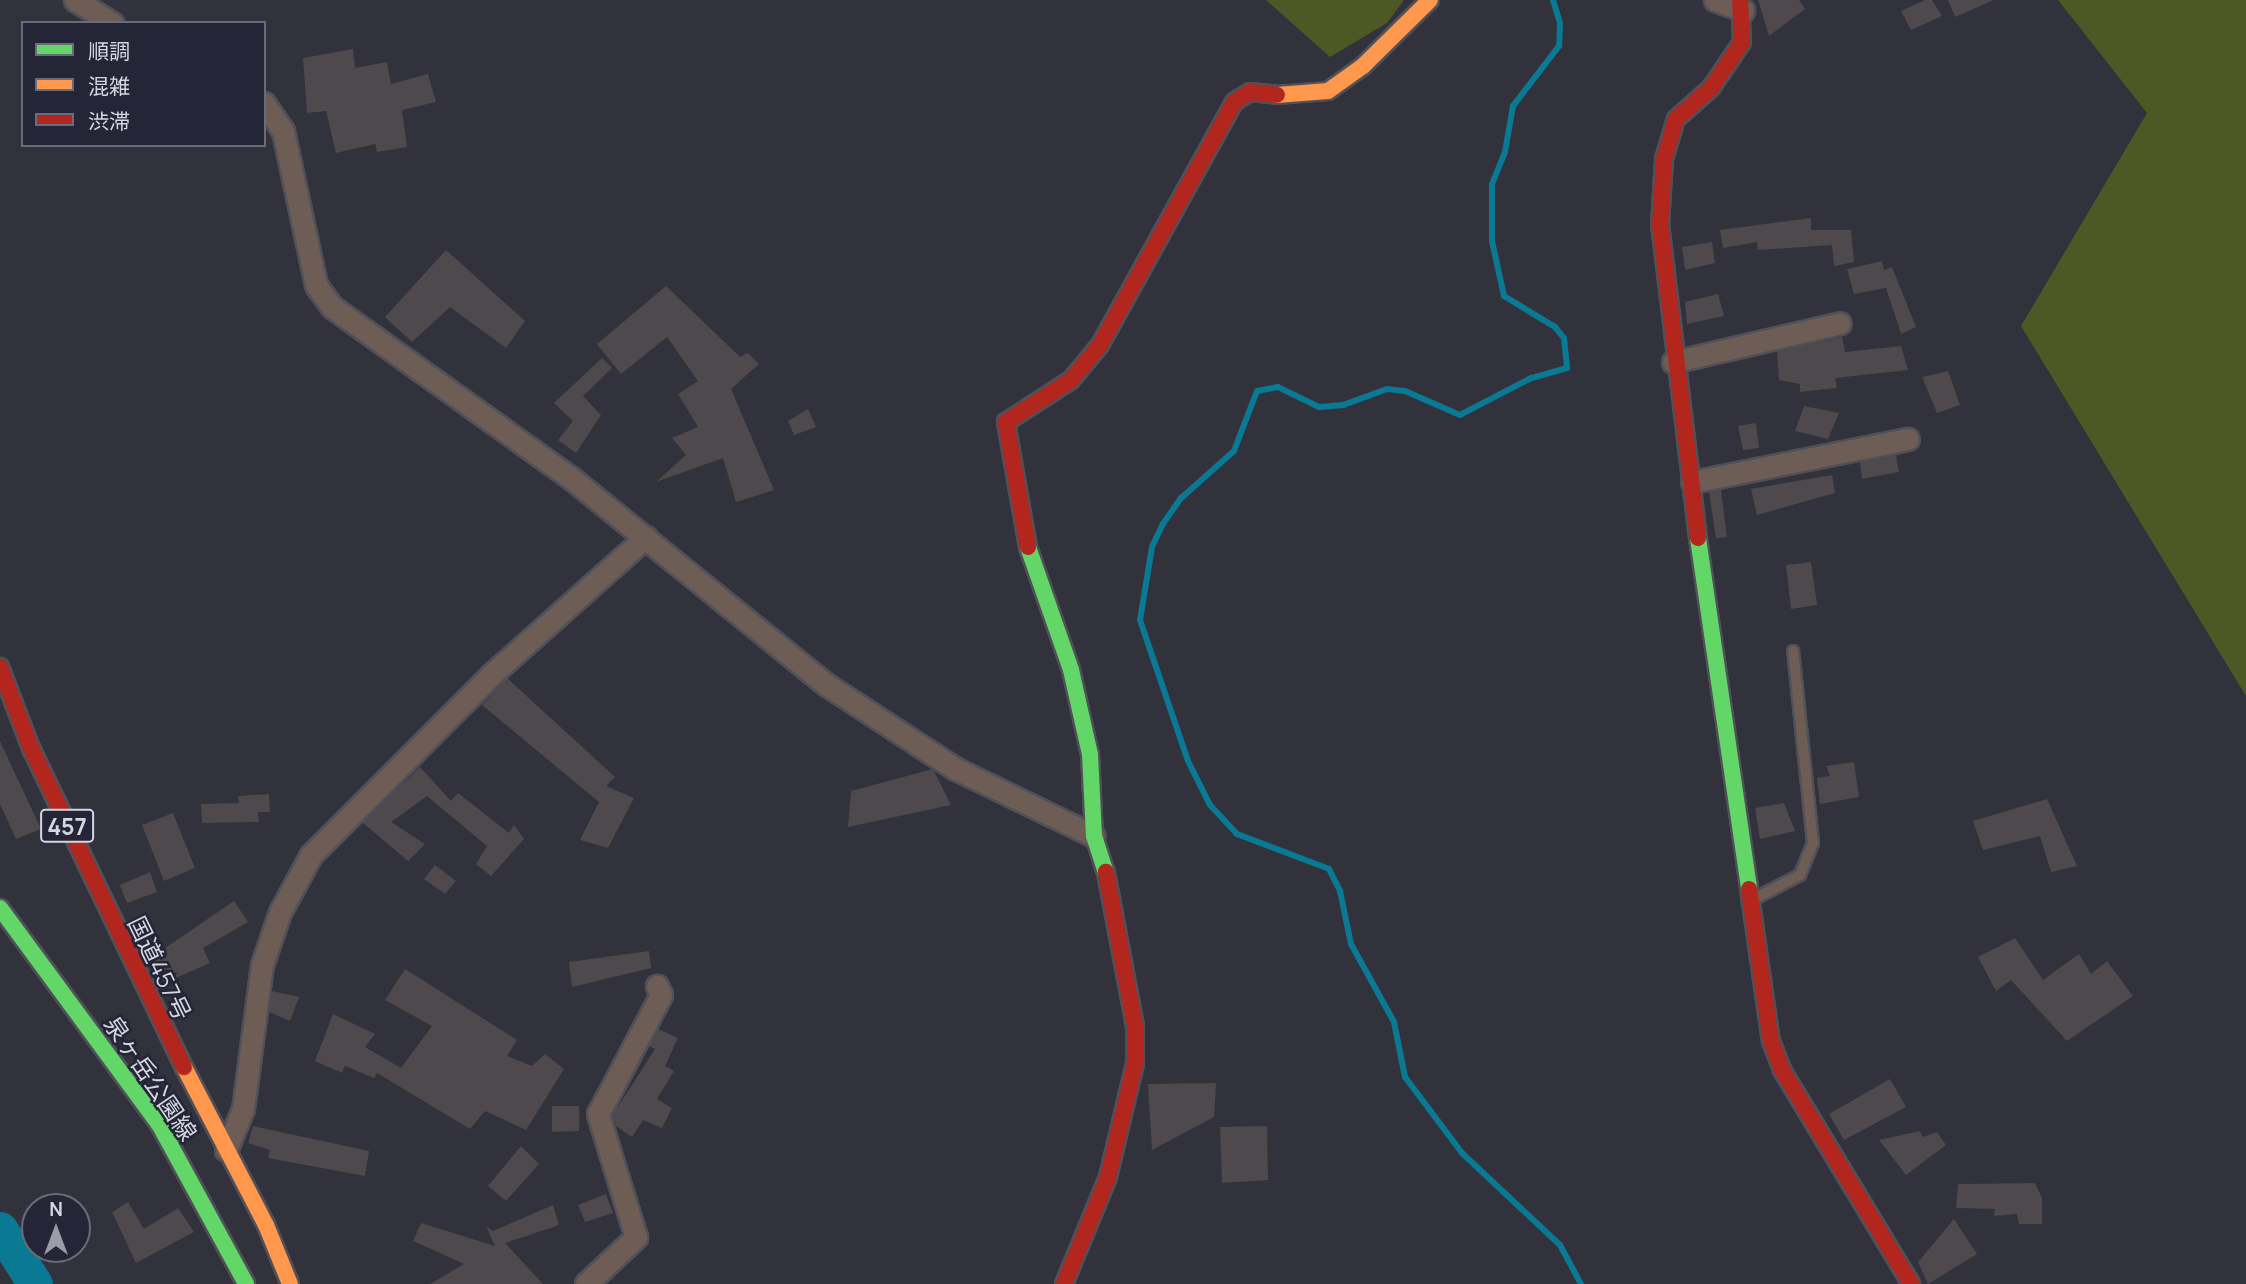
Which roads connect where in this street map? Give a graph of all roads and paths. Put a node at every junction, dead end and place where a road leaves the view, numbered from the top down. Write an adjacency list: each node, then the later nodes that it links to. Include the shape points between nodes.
1 (75, 0): 5 (street)
2 (1430, 0): 14 (main road, via 1363,66 1328,91 1291,97 1250,92 1234,102 1093,355 1071,380 1006,422 1031,564 1071,670 1090,754)
3 (1715, 0): 4 (street)
4 (1741, 5): 8 (main road, via 1742,42 1711,88 1676,120 1664,159 1660,226)
5 (109, 21)
6 (266, 106): 11 (street, via 283,131 316,285 332,307 491,418)
7 (1840, 323): 8 (street)
8 (1672, 362): 10 (main road)
9 (1908, 439): 10 (street)
10 (1692, 482): 15 (main road)
11 (646, 537): 14 (street, via 809,672 887,727 956,769); 18 (street, via 492,674 312,855 280,912 262,965 243,1109)
12 (1793, 652): 15 (lane, via 1813,843 1800,875)
13 (0, 667): 18 (main road, 国道457号 / 457, via 31,748 111,921)
14 (1094, 836): 22 (main road, via 1113,891 1133,1009 1135,1064 1108,1177)
15 (1754, 899): 23 (main road, via 1770,1041 1782,1070)
16 (0, 908): 19 (main road, 泉ヶ岳公園線, via 160,1126)
17 (657, 986): 21 (street, via 661,995 598,1114 636,1237)
18 (226, 1150): 20 (main road, 国道457号 / 457)
19 (247, 1284)
20 (290, 1284)
21 (586, 1284)
22 (1064, 1284)
23 (1911, 1284)

